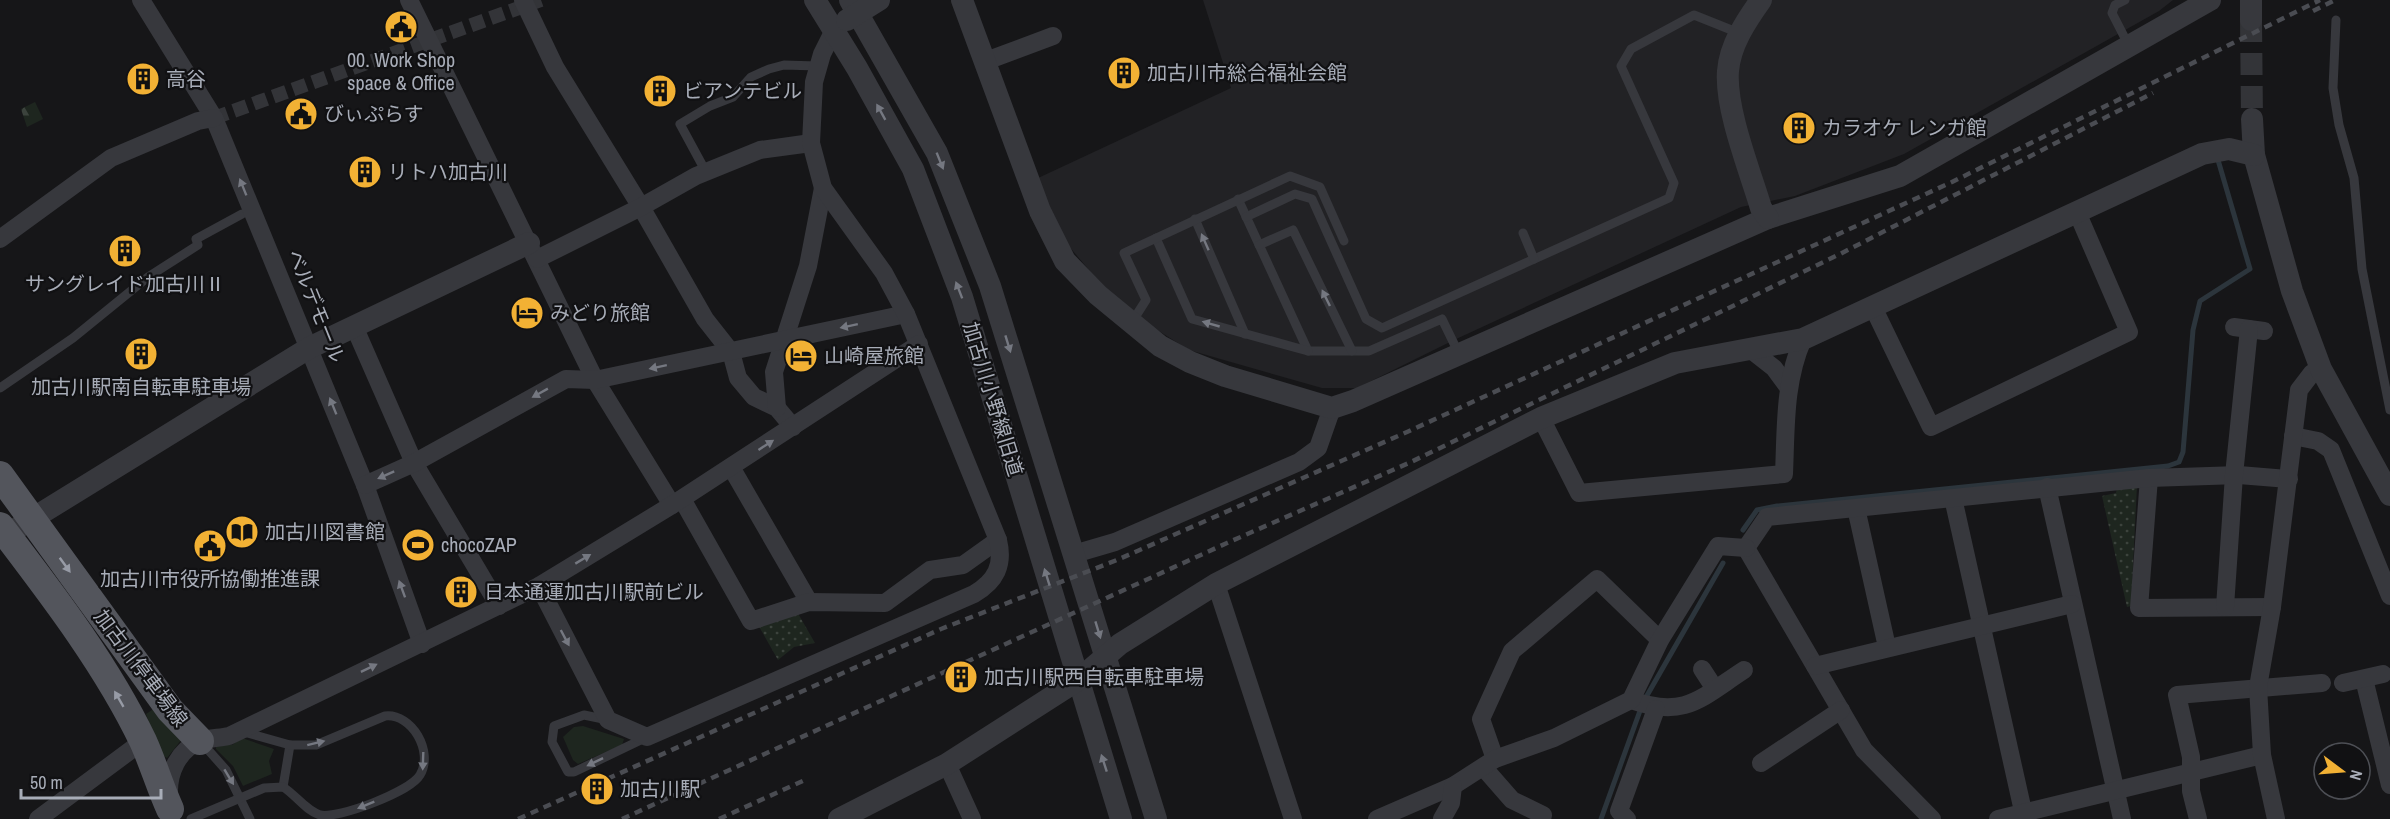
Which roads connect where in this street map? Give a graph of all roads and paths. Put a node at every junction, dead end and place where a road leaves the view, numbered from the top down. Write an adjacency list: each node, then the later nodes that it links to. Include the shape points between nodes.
1 (141, 0): 18 (street, ベルデモール)
2 (409, 0): 36 (street)
3 (523, 0): 25 (street, via 555,67)
4 (815, 0): 12 (street, 加古川小野線旧道)
5 (879, 0): 10 (street)
6 (962, 0): 16 (street)
7 (1761, 0): 13 (street)
8 (2125, 0): 15 (lane, via 2115,5 2112,13)
9 (2210, 0): 15 (street)
10 (854, 5): 12 (street); 79 (street, 加古川小野線旧道, one-way to 79, via 937,153 992,291)
11 (2336, 20): 59 (lane, via 2333,88 2354,178 2362,269)
12 (834, 30): 17 (street); 98 (street, 加古川小野線旧道, one-way to 12, via 962,297 913,169)
13 (1738, 33): 29 (street, via 1728,72 1732,111 1761,207); 37 (lane, via 1694,15 1631,49 1621,66 1674,183 1669,198)
14 (1053, 36): 16 (street)
15 (2129, 46): 29 (street, via 1900,176)
16 (986, 61): 40 (street, via 1054,241 1065,261)
17 (818, 66): 20 (street); 22 (lane, via 784,65 769,69 751,77 733,97 680,124)
18 (214, 118): 33 (street, via 111,158); 47 (street, ベルデモール, one-way to 18)
19 (2253, 119): 21 (street)
20 (811, 142): 22 (street, via 760,150); 23 (street)
21 (2254, 155): 26 (street, via 2229,149 2202,154); 53 (street, via 2292,291)
22 (706, 172): 25 (street)
23 (823, 188): 39 (street, via 884,273); 45 (street, via 808,266)
24 (1238, 199): 28 (lane); 30 (lane); 34 (lane, via 1290,176 1320,187)
25 (641, 207): 36 (street); 51 (street, via 705,319)
26 (2077, 212): 38 (street); 38 (street, via 2129,332 1931,427)
27 (242, 214): 56 (lane, via 196,239 198,245 148,277 73,338)
28 (1246, 217): 35 (lane); 37 (lane, via 1295,194 1312,199 1366,320 1382,328)
29 (1768, 218): 52 (street)
30 (1195, 219): 32 (lane); 43 (lane, one-way to 30)
31 (1523, 233): 37 (lane)
32 (1156, 238): 40 (lane, via 1124,253 1146,300); 43 (lane, one-way to 32, via 1192,319)
33 (0, 239)
34 (1344, 241)
35 (1259, 245): 49 (lane); 50 (lane, one-way to 35, via 1293,230)
36 (533, 251): 41 (street); 54 (street)
37 (1534, 259)
38 (1874, 307): 44 (street)
39 (906, 314): 45 (street, one-way to 45); 46 (street)
40 (1131, 325): 58 (street, via 1190,362)
41 (354, 326): 47 (street); 63 (street)
42 (2249, 329): 66 (street)
43 (1245, 334): 49 (lane)
44 (1803, 339): 48 (street); 55 (street)
45 (785, 340): 51 (street); 57 (street, via 774,372)
46 (919, 344): 61 (street); 77 (street)
47 (309, 348): 69 (street, ベルデモール, one-way to 47); 75 (street)
48 (1751, 350): 55 (street, via 1774,368); 60 (street, via 1675,363)
49 (1308, 351): 50 (lane)
50 (1352, 351): 52 (lane, via 1369,351 1442,319)
51 (731, 352): 54 (street, one-way to 54); 57 (street, via 738,378 754,398)
52 (1459, 354): 58 (street)
53 (2321, 369): 62 (street, via 2312,373 2299,390); 71 (street)
54 (595, 380): 63 (street, one-way to 63, via 566,379); 73 (street)
55 (1788, 387): 60 (street, via 1784,474 1579,493)
56 (0, 388)
57 (777, 408): 61 (street)
58 (1332, 408): 79 (street, via 1318,448 1299,462 1115,542)
59 (2390, 410)
60 (1541, 418): 80 (street)
61 (793, 427): 64 (street, one-way to 61)
62 (2293, 436): 68 (street); 82 (street, via 2318,441 2331,450)
63 (414, 463): 69 (street, one-way to 69); 85 (street)
64 (731, 467): 73 (street); 83 (street)
65 (0, 475): 75 (main road, 加古川停車場線)
66 (2234, 475): 67 (street); 68 (street); 87 (street)
67 (2149, 478): 70 (street); 87 (street, via 2139,608)
68 (2289, 479): 86 (street)
69 (365, 485): 90 (street, ベルデモール, one-way to 69)
70 (2047, 487): 72 (street); 84 (street)
71 (2390, 495)
72 (1953, 498): 74 (street); 88 (street)
73 (677, 502): 81 (street, one-way to 73); 83 (street, via 751,621)
74 (1856, 508): 78 (street, via 1767,517); 91 (street)
75 (31, 517): 76 (street); 110 (main road, 加古川停車場線, one-way to 110, via 170,710)
76 (2, 535): 109 (main road, 加古川停車場線, one-way to 76, via 78,634)
77 (998, 540): 83 (street, via 963,565 930,570 885,603); 108 (street, via 1001,553 995,576 974,594)
78 (1746, 548): 89 (street, via 1718,546); 93 (street)
79 (1074, 554): 92 (street, 加古川小野線旧道, one-way to 92)
80 (1216, 584): 92 (street, via 1120,644); 130 (street)
81 (539, 586): 85 (street); 106 (street, one-way to 106)
82 (2390, 596)
83 (809, 602)
84 (2072, 604): 88 (street); 120 (street)
85 (499, 606): 90 (street)
86 (2272, 607): 87 (street); 101 (street)
87 (2225, 608)
88 (1980, 624): 91 (street); 122 (street)
89 (1660, 640): 103 (street); 113 (street, via 1597,579 1512,651 1481,719)
90 (422, 644): 107 (street, one-way to 90)
91 (1887, 647): 93 (street)
92 (1106, 657): 98 (street); 129 (street, 加古川小野線旧道)
93 (1815, 666): 105 (street)
94 (1702, 669): 102 (street)
95 (1744, 670): 102 (street)
96 (2382, 674): 97 (street)
97 (2364, 679): 100 (street); 117 (street)
98 (1078, 681): 115 (street); 128 (street, 加古川小野線旧道, one-way to 98)
99 (2322, 683): 101 (street)
100 (2343, 683)
101 (2258, 687): 112 (street); 116 (street, via 2177,695)
102 (1715, 689): 104 (street, via 1689,706)
103 (1631, 700): 104 (street); 113 (street, via 1554,738)
104 (1656, 709): 134 (street, via 1619,811)
105 (1841, 710): 114 (street); 135 (street, via 1864,750)
106 (608, 720): 108 (street); 108 (lane, one-way to 106, via 568,772 552,742 554,726 584,715)
107 (238, 731): 110 (street); 111 (lane)
108 (647, 737)
109 (143, 741): 123 (main road, 加古川停車場線); 124 (street)
110 (200, 741): 121 (lane, one-way to 121, via 226,770); 123 (street, via 177,760 168,782)
111 (290, 745): 119 (lane); 119 (lane, one-way to 119, via 316,745 385,716 395,716 413,727 424,764 416,782 409,787 336,817 309,809)
112 (2262, 755): 116 (street); 139 (street)
113 (1489, 763): 118 (street); 133 (street, via 1512,800 1543,815)
114 (1761, 763)
115 (947, 764): 126 (street); 127 (street)
116 (2192, 772): 120 (street); 138 (street, via 2191,791)
117 (2390, 785)
118 (1453, 786): 131 (street); 132 (street, via 1452,803)
119 (283, 787): 121 (lane, via 264,788)
120 (2116, 792): 122 (street); 137 (street)
121 (241, 797): 123 (lane); 125 (lane)
122 (2023, 811): 136 (street)
123 (178, 816)
124 (38, 819)
125 (250, 819)
126 (838, 819)
127 (972, 819)
128 (1121, 819)
129 (1156, 819)
130 (1293, 819)
131 (1377, 819)
132 (1442, 819)
133 (1542, 819)
134 (1627, 819)
135 (1932, 819)
136 (1998, 819)
137 (2122, 819)
138 (2198, 819)
139 (2276, 819)

